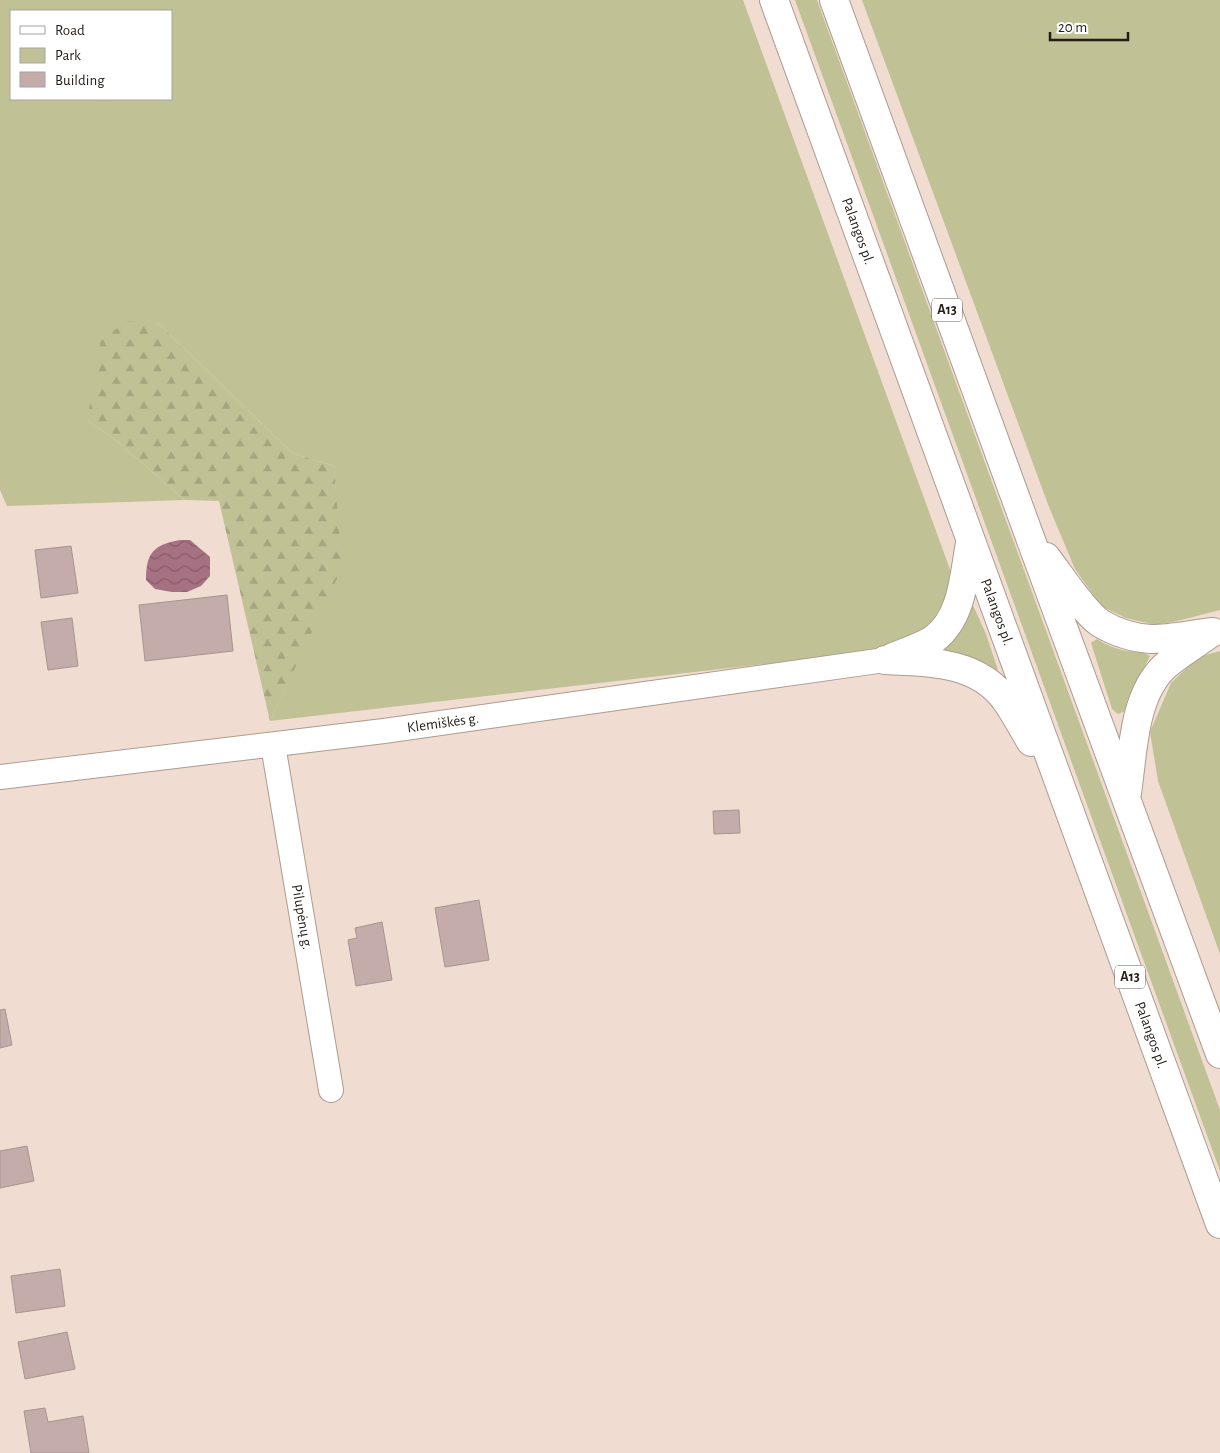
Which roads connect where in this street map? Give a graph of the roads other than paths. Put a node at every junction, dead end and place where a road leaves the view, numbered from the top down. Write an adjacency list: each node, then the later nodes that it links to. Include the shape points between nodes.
1 (774, 0): 4 (highway, Palangos pl. / A13)
2 (834, 0): 3 (highway, A13)
3 (1028, 532): 8 (highway, A13); 8 (highway, via 1082,604 1100,622 1136,637 1154,639 1213,632 1164,667 1150,684 1141,705)
4 (970, 540): 5 (highway, via 961,593 945,628 933,640); 9 (highway, Palangos pl. / A13)
5 (885, 660): 6 (street, Klemiškės g.); 9 (highway, via 956,666 991,684 1007,701)
6 (273, 745): 7 (street, Klemiškės g.); 11 (street, Pilupėnų g.)
7 (0, 778)
8 (1126, 797): 10 (highway, A13)
9 (1069, 809): 12 (highway, Palangos pl. / A13)
10 (1220, 1054)
11 (331, 1090)
12 (1220, 1224)

